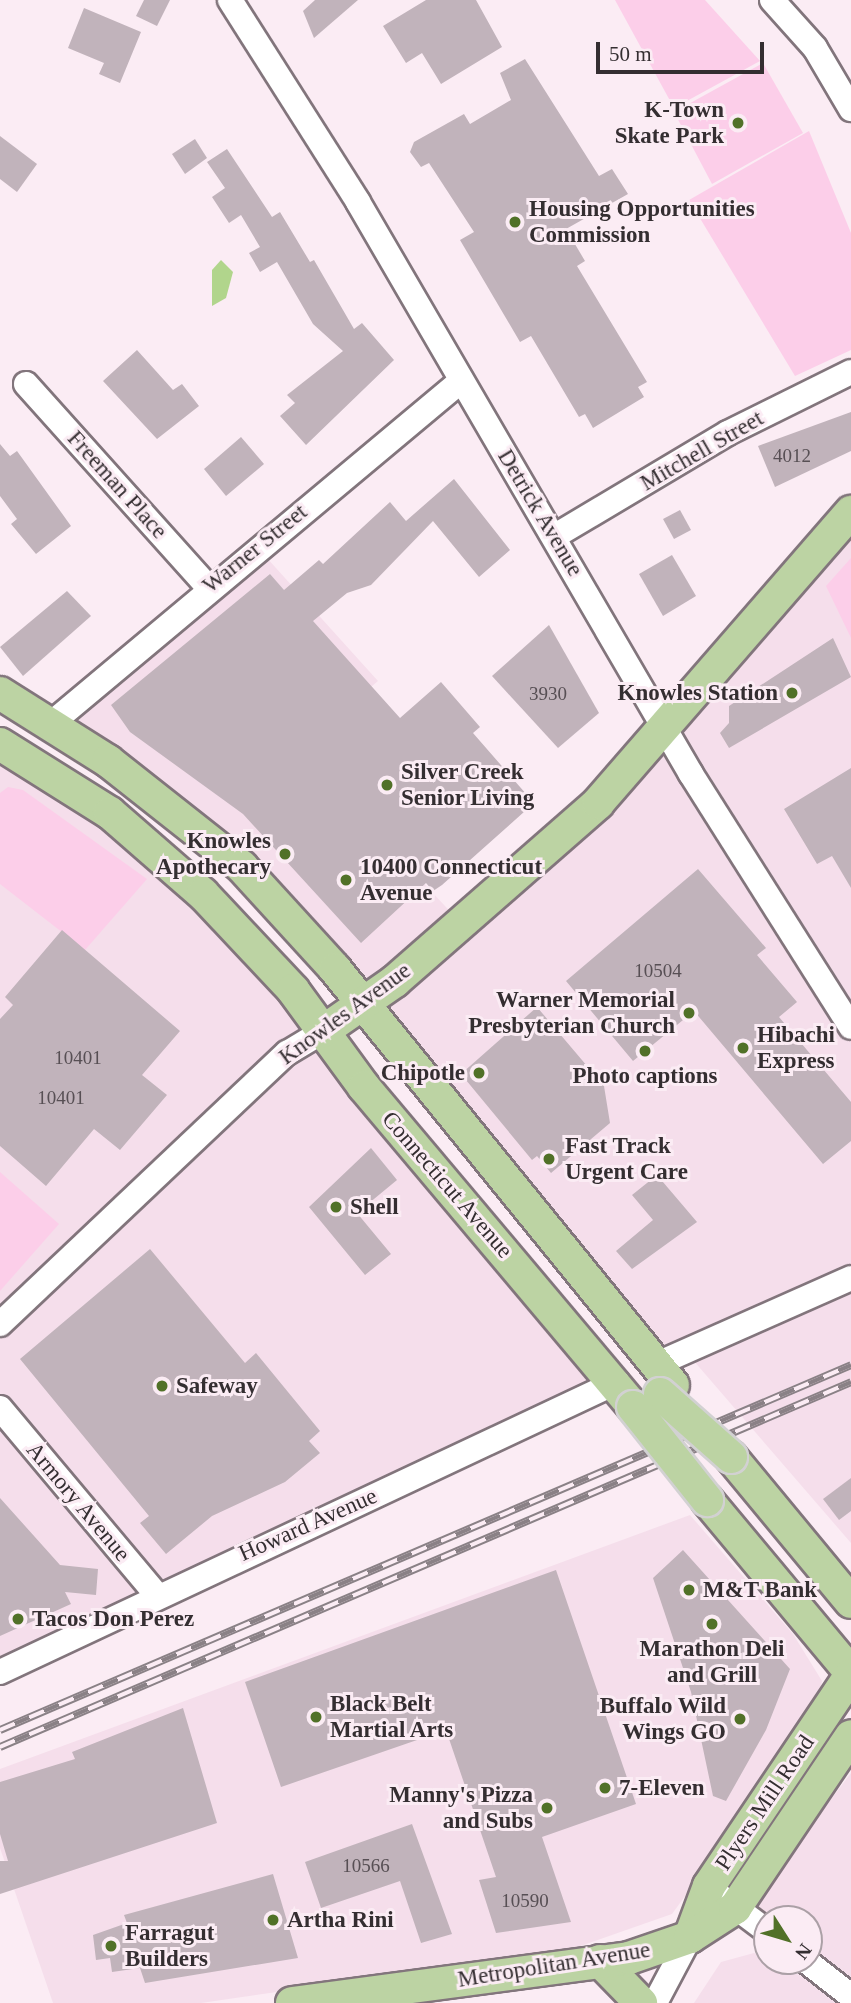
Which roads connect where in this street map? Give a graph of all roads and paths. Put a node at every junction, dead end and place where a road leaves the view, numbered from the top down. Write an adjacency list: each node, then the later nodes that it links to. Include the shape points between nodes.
1 (230, 0): 5 (street, Detrick Avenue, via 358,202)
2 (772, 0): 3 (street, via 815,48)
3 (851, 109)
4 (851, 372): 8 (street, Mitchell Street, via 728,433)
5 (461, 381): 8 (street, Detrick Avenue); 9 (street, Warner Street)
6 (26, 384): 9 (street, Freeman Place)
7 (851, 512): 12 (main road, Knowles Avenue)
8 (555, 536): 12 (street, Detrick Avenue)
9 (208, 587): 11 (street, Warner Street)
10 (0, 693): 11 (main road, Connecticut Avenue)
11 (54, 722): 14 (main road, Connecticut Avenue, via 242,867)
12 (666, 727): 14 (main road, Knowles Avenue, via 598,803); 15 (street, Detrick Avenue)
13 (6, 754): 16 (main road, Connecticut Avenue, via 150,845 293,990)
14 (363, 1003): 16 (main road, Knowles Avenue); 20 (main road, Connecticut Avenue)
15 (851, 1027)
16 (322, 1032): 18 (main road, Connecticut Avenue); 19 (street, Knowles Avenue, via 287,1053)
17 (851, 1278): 20 (street, Howard Avenue)
18 (544, 1296): 20 (main road, Connecticut Avenue); 20 (main road, via 622,1355)
19 (0, 1324)
20 (648, 1386): 22 (street, Howard Avenue); 23 (main road, bridge, via 740,1468); 25 (main road, Connecticut Avenue, bridge, via 707,1500)
21 (0, 1408): 22 (street, Armory Avenue)
22 (157, 1595): 24 (street, Howard Avenue)
23 (851, 1602)
24 (0, 1672)
25 (851, 1674): 27 (main road, Plyers Mill Road)
26 (851, 1737): 28 (main road, Plyers Mill Road)
27 (709, 1886): 28 (street); 30 (main road, Plyers Mill Road)
28 (735, 1908): 29 (street); 30 (main road, Plyers Mill Road)
29 (753, 1921)
30 (690, 1937): 31 (main road, Metropolitan Avenue); 36 (street, Plyers Mill Road)
31 (600, 1961): 34 (main road, Metropolitan Avenue); 35 (main road)
32 (823, 1974): 33 (street)
33 (851, 1996)
34 (292, 2003)
35 (641, 2003)
36 (654, 2003)

